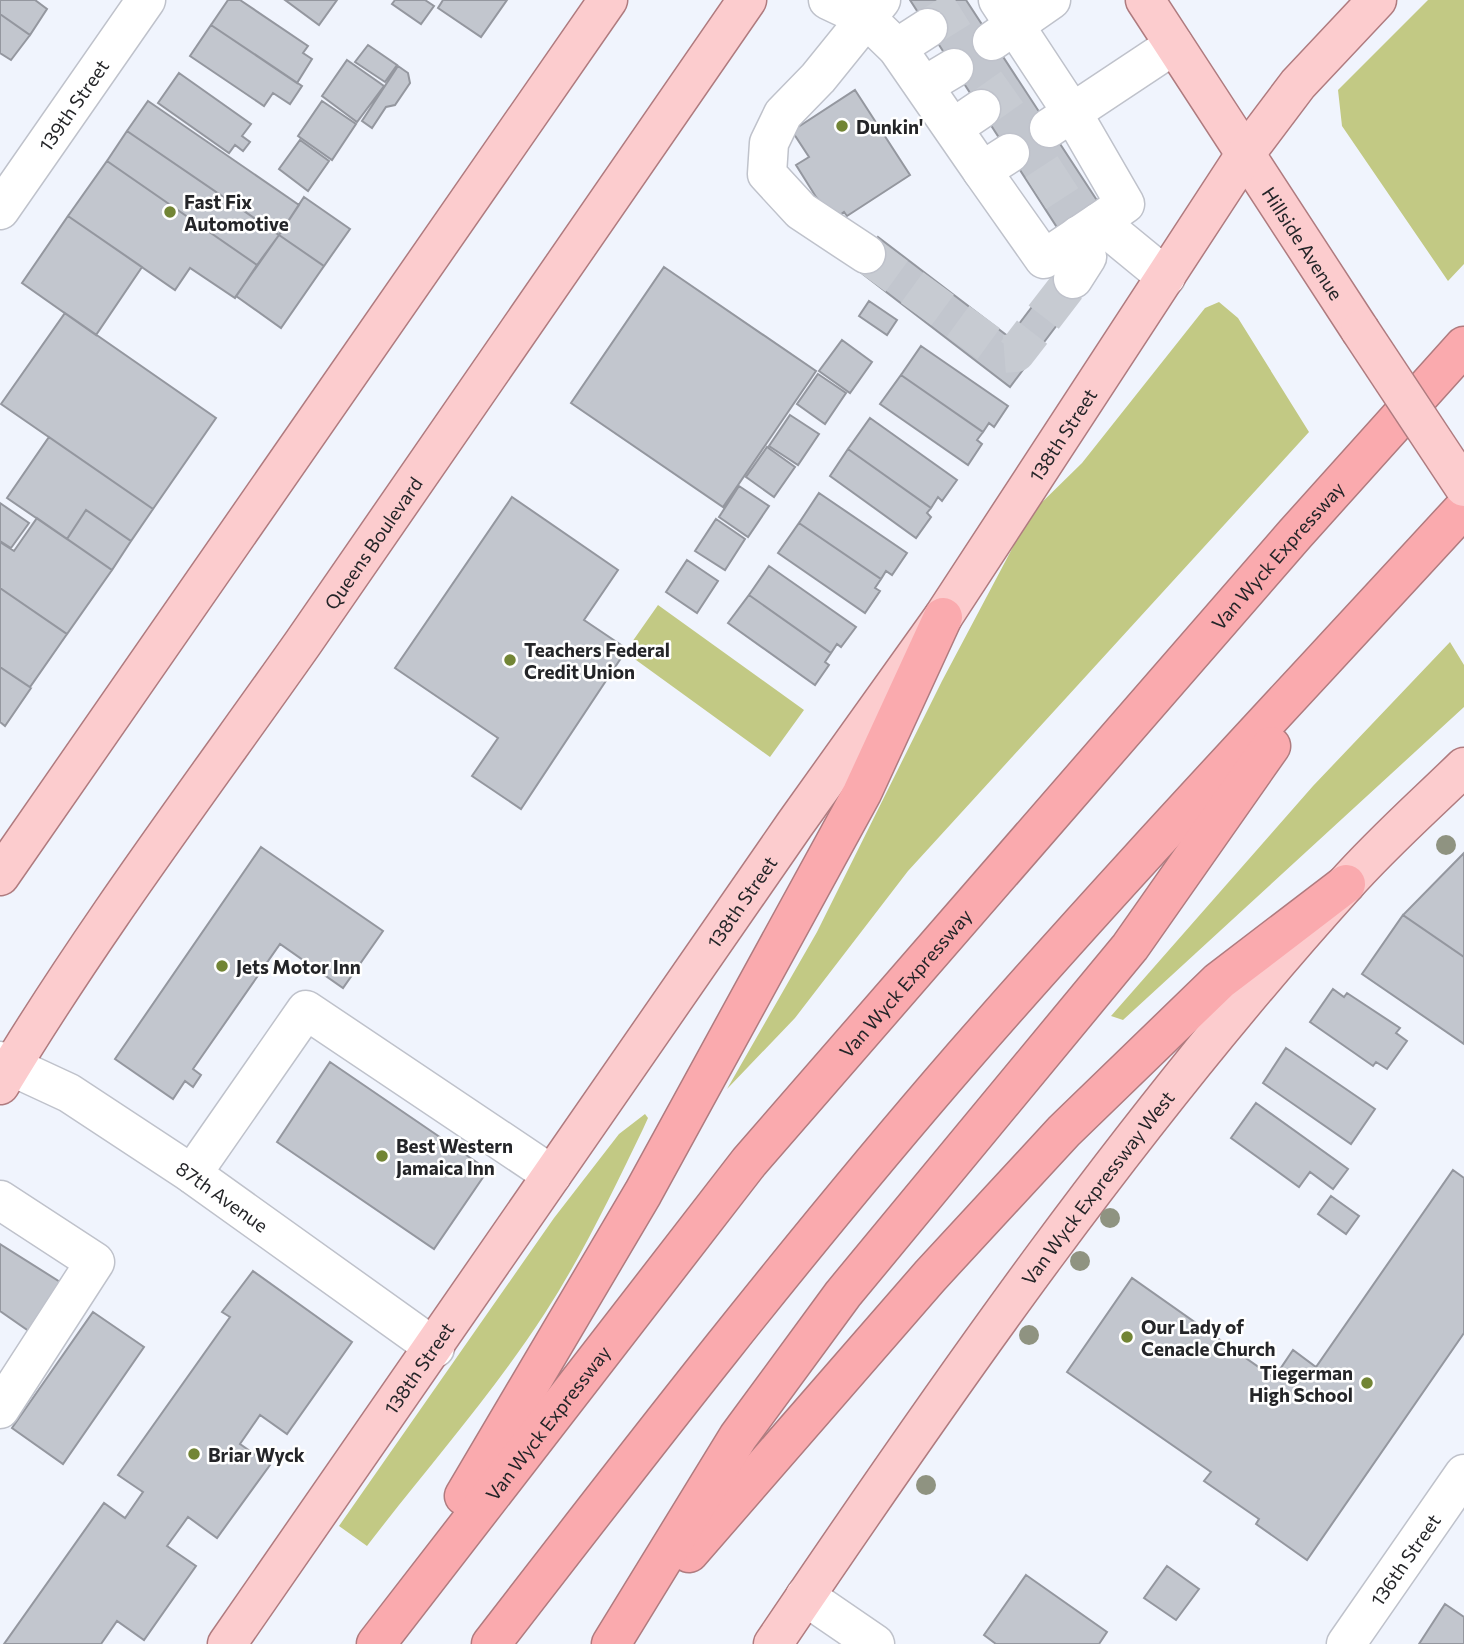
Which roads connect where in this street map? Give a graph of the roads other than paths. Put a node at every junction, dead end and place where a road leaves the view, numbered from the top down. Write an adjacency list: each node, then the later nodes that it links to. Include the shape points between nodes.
1 (146, 0): 13 (street, 139th Street)
2 (608, 0): 24 (main road)
3 (747, 0): 26 (main road, Queens Boulevard)
4 (828, 0): 8 (street)
5 (1051, 0): 9 (street)
6 (1145, 0): 10 (main road, Hillside Avenue)
7 (1377, 0): 12 (main road, via 1298,84)
8 (874, 9): 14 (street, via 913,38 1023,201 1044,259); 15 (street, via 783,114 769,143 767,174 801,211)
9 (989, 14): 11 (street)
10 (1174, 45): 11 (street); 12 (main road, Hillside Avenue)
11 (1061, 121): 14 (street, via 1085,161 1125,204)
12 (1246, 153): 16 (main road, 138th Street); 19 (main road, Hillside Avenue, bridge)
13 (0, 210)
14 (1089, 228): 16 (street); 17 (street, via 1087,257)
15 (866, 254)
16 (1166, 277): 21 (main road, 138th Street)
17 (1073, 279)
18 (1464, 346): 35 (highway, Van Wyck Expressway, via 749,1162)
19 (1464, 487)
20 (1464, 508): 22 (highway)
21 (943, 617): 28 (main road, 138th Street); 35 (highway, via 862,793 643,1193)
22 (1360, 621): 34 (highway, via 1130,947 819,1327 738,1437); 37 (highway, via 1159,838 908,1121)
23 (1464, 767): 25 (main road, Van Wyck Expressway West)
24 (0, 876)
25 (1346, 884): 33 (main road, Van Wyck Expressway West, via 1164,1098 1069,1222); 34 (highway, via 1219,981 1064,1130 930,1276)
26 (4, 1070): 27 (street, 87th Avenue, via 69,1093)
27 (192, 1174): 28 (street, via 306,1010); 30 (street, 87th Avenue)
28 (552, 1175): 30 (main road, 138th Street)
29 (0, 1200): 31 (street, via 95,1262)
30 (435, 1348): 36 (main road, 138th Street)
31 (0, 1409)
32 (1464, 1474): 40 (street, 136th Street)
33 (805, 1596): 38 (main road, Van Wyck Expressway West); 39 (street)
34 (615, 1639)
35 (378, 1642)
36 (228, 1644)
37 (491, 1644)
38 (772, 1644)
39 (875, 1644)
40 (1346, 1644)

